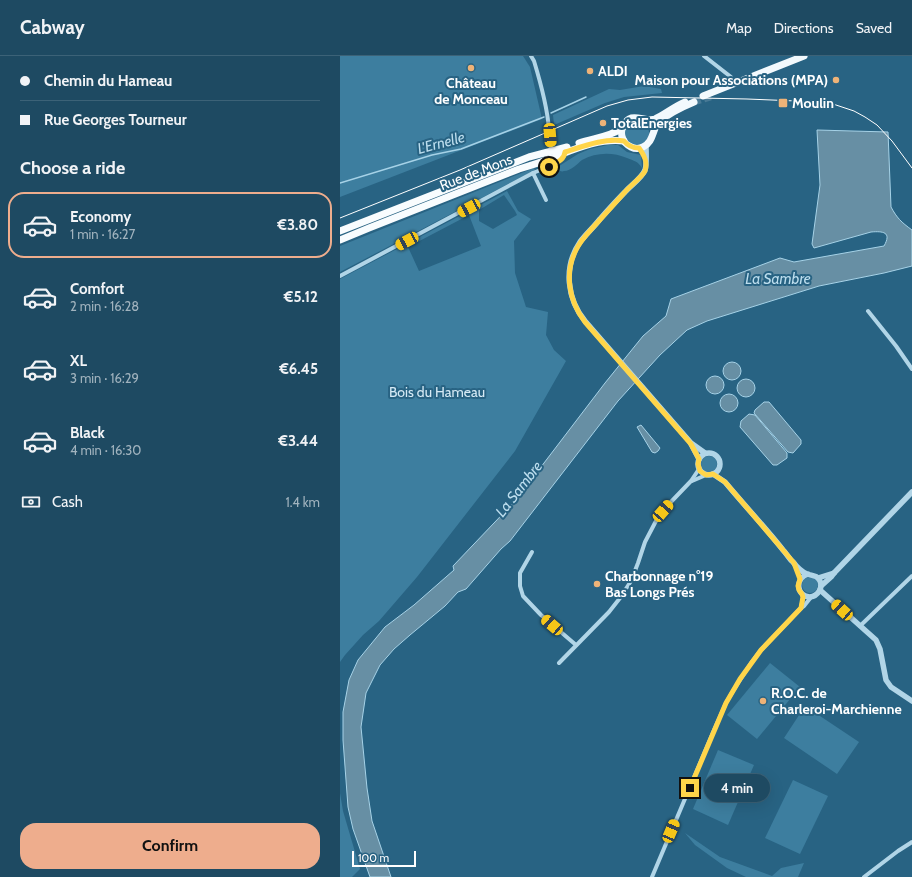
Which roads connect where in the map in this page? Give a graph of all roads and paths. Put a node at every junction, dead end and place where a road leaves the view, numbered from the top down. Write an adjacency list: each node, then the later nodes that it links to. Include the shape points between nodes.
1 (531, 56): 12 (street, via 545,100)
2 (704, 56): 5 (street, via 730,77)
3 (804, 56): 4 (main road)
4 (791, 58): 5 (main road)
5 (734, 86): 6 (main road); 7 (main road)
6 (703, 96)
7 (714, 96)
8 (685, 102): 10 (main road, Rue de Mons, via 656,118)
9 (694, 102): 13 (main road, via 664,118 655,127)
10 (644, 118): 11 (main road, Rue de Mons, via 632,118); 13 (main road, via 651,125)
11 (622, 128): 15 (main road); 18 (highway, Rue de Mons)
12 (549, 129)
13 (653, 134): 16 (main road, via 650,142)
14 (550, 135): 18 (street)
15 (624, 141): 16 (main road, Rue de Mons, via 632,148); 17 (highway, Rue de Mons, via 611,140 588,144)
16 (643, 147): 28 (street, via 646,162 643,174 580,242 570,268 570,292 585,322)
17 (565, 152): 18 (highway, Rue de Mons); 20 (street, via 562,160)
18 (551, 155): 19 (highway, Rue de Mons); 20 (street); 23 (highway, Rue de Mons, via 529,157)
19 (537, 167): 20 (street); 21 (street); 24 (highway, Rue de Mons, via 519,169)
20 (545, 168)
21 (534, 173): 22 (street); 25 (street)
22 (546, 200)
23 (340, 231)
24 (340, 240)
25 (340, 276)
26 (868, 311): 27 (street)
27 (912, 369)
28 (691, 444): 29 (street); 30 (street)
29 (705, 453): 30 (street); 32 (street, via 717,456 720,462)
30 (699, 459): 31 (street)
31 (699, 469): 33 (street, via 702,473); 34 (street)
32 (719, 469): 33 (street); 35 (street)
33 (709, 474): 34 (street); 35 (street)
34 (691, 481): 49 (street, via 657,519 620,598)
35 (725, 482): 38 (street)
36 (912, 492): 39 (street)
37 (532, 552): 49 (street, via 520,574 523,596)
38 (794, 563): 40 (street); 43 (street)
39 (834, 573): 42 (street); 44 (street)
40 (808, 574): 42 (street); 43 (street)
41 (912, 576): 48 (street)
42 (818, 578): 44 (street)
43 (800, 579): 45 (street, via 798,586)
44 (820, 588): 46 (street, via 818,593); 48 (street)
45 (802, 594): 46 (street); 47 (street)
46 (812, 596): 47 (street)
47 (801, 608): 53 (street, via 761,650 732,691)
48 (860, 626): 51 (street, via 876,640 880,648 886,680 891,687)
49 (576, 645): 50 (street)
50 (559, 663)
51 (912, 701)
52 (912, 842): 54 (street)
53 (652, 877)
54 (864, 877)

